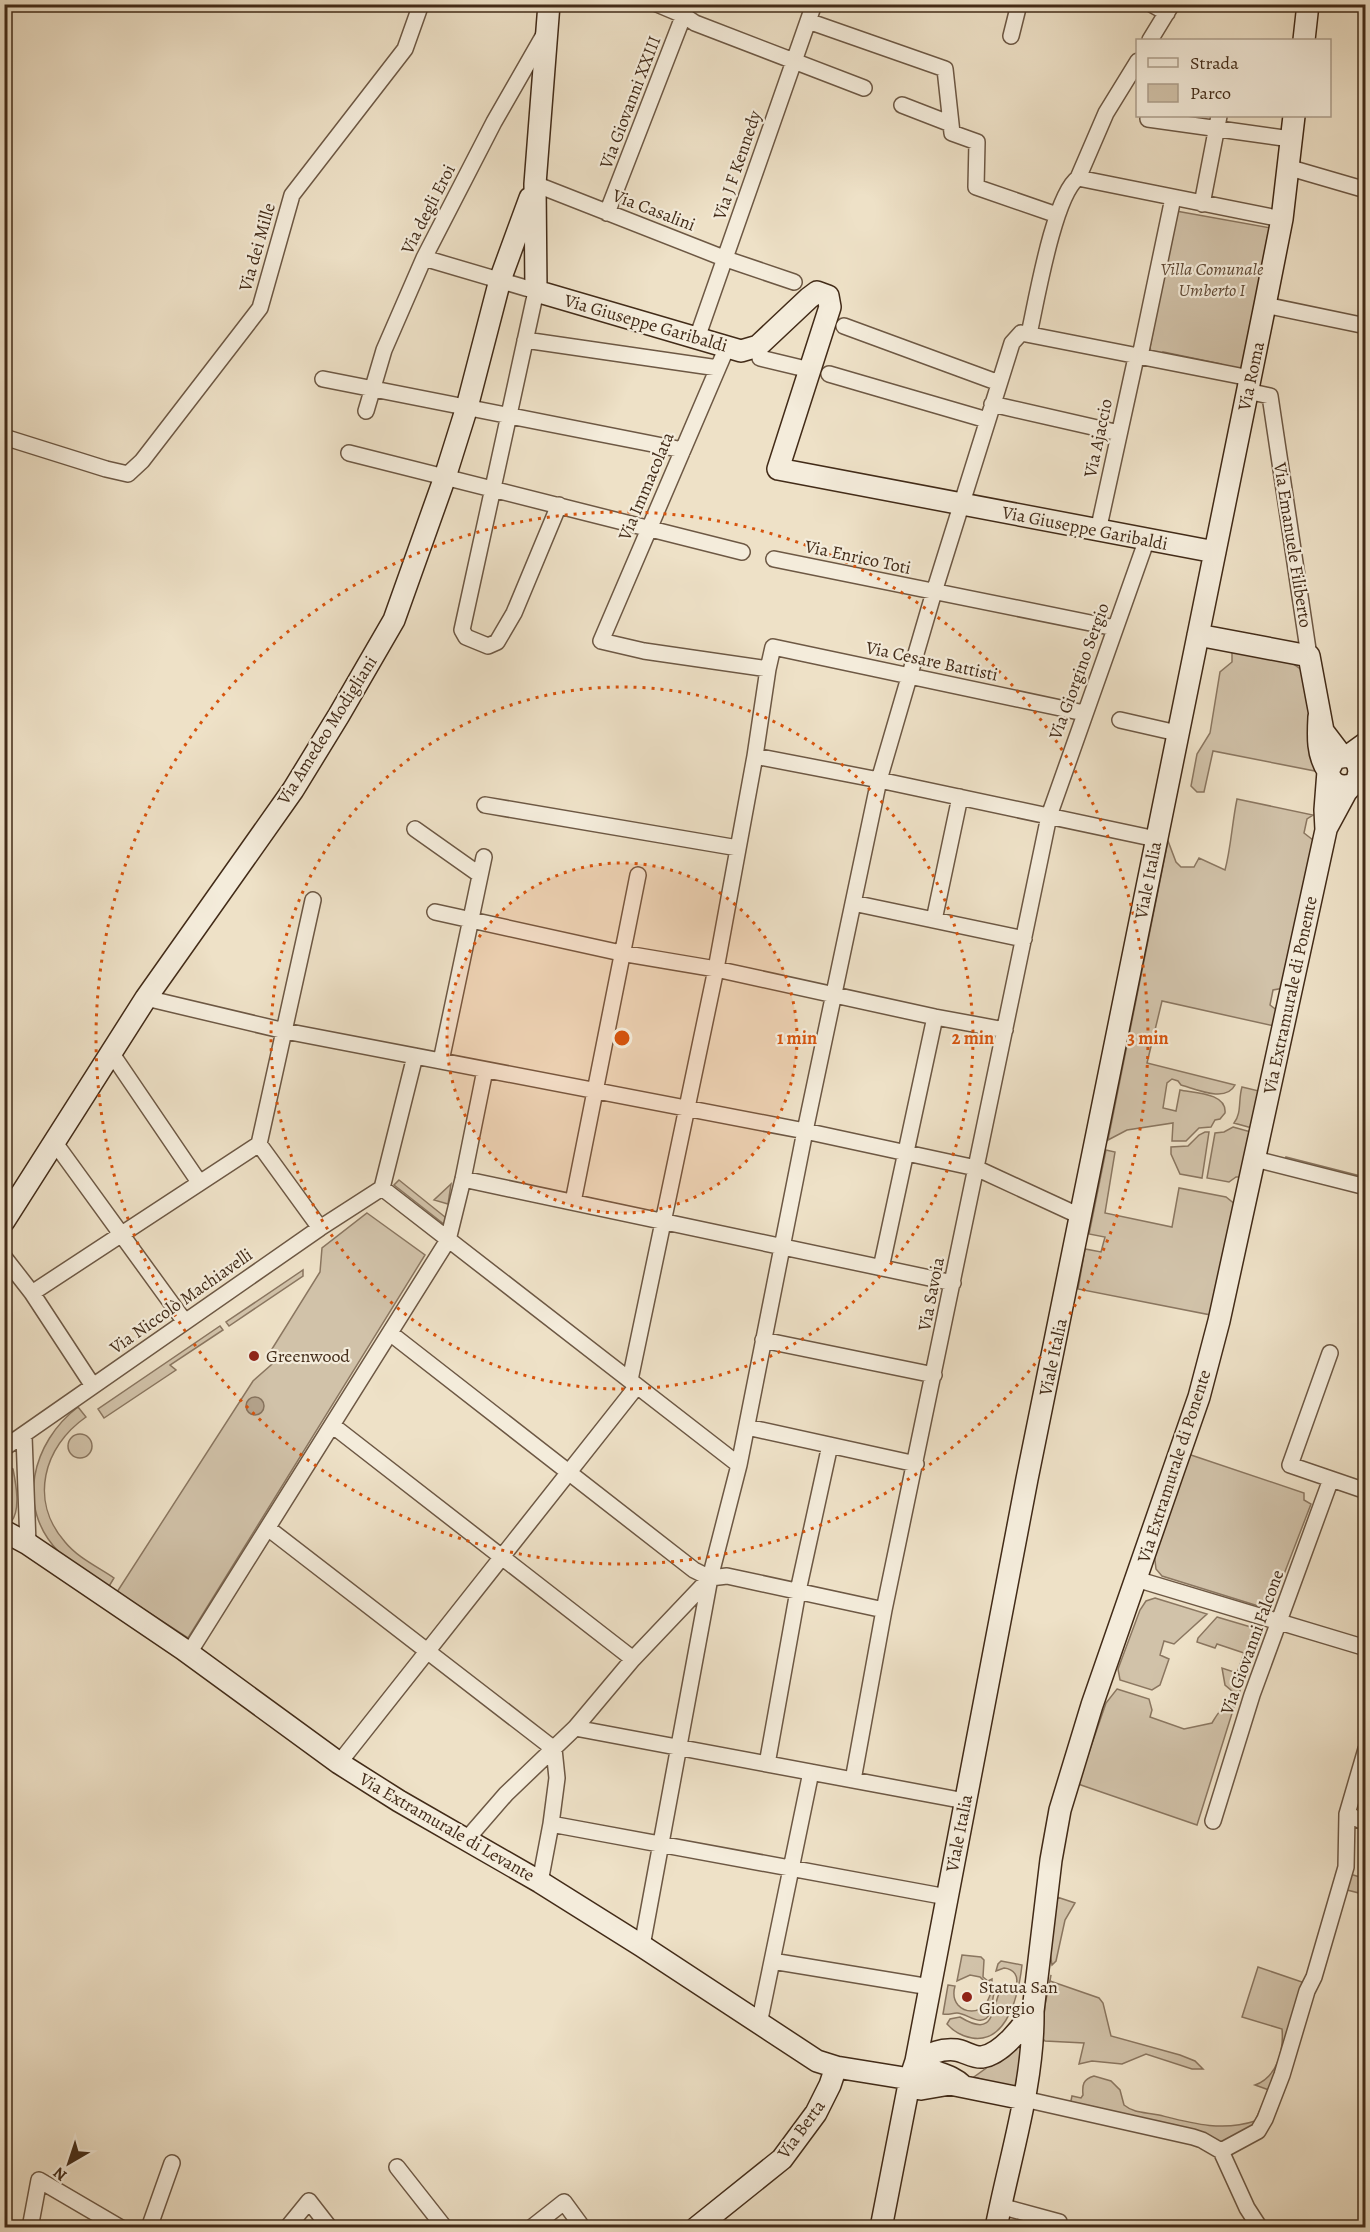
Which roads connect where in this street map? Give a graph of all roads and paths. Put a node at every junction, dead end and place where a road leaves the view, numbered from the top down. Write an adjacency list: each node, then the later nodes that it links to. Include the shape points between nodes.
1 (421, 4): 59 (street, Via dei Mille, via 405,49 292,195 260,308 142,461 128,474)
2 (549, 4): 11 (main road)
3 (657, 4): 9 (street)
4 (814, 4): 10 (street, Via J F Kennedy)
5 (1019, 4): 12 (street)
6 (1150, 4): 8 (street)
7 (1308, 4): 14 (main road)
8 (1169, 9): 13 (street)
9 (685, 10): 15 (street, via 695,23); 30 (street, Via Giovanni XXIII)
10 (808, 21): 15 (street, Via J F Kennedy); 22 (street, via 945,69)
11 (545, 33): 26 (main road); 33 (street, Via degli Eroi)
12 (1011, 36)
13 (1151, 39)
14 (1304, 39)
15 (794, 61): 17 (street); 34 (street, Via J F Kennedy)
16 (1136, 63): 25 (street, via 1106,113)
17 (864, 88)
18 (902, 105): 22 (street)
19 (1294, 117): 23 (main road, Via Roma)
20 (1148, 119): 21 (street)
21 (1218, 122): 23 (street); 29 (street)
22 (951, 124): 31 (street, via 952,133 977,142 976,187)
23 (1291, 139): 24 (main road, Via Roma)
24 (1287, 167): 27 (street); 32 (main road, Via Roma)
25 (1078, 178): 28 (street); 31 (street)
26 (535, 184): 30 (street, Via Casalini); 35 (main road, Via Amedeo Modigliani); 37 (main road)
27 (1365, 190)
28 (1173, 198): 29 (street); 45 (street)
29 (1202, 204): 32 (street)
30 (607, 213): 34 (street, Via Casalini)
31 (1057, 215): 41 (street)
32 (1282, 219): 38 (main road, Via Roma)
33 (424, 258): 35 (street); 52 (street, Via degli Eroi)
34 (726, 259): 36 (street, Via Casalini); 42 (street, Via J F Kennedy)
35 (500, 280): 37 (street); 54 (main road, Via Amedeo Modigliani)
36 (794, 282)
37 (536, 291): 42 (main road, Via Giuseppe Garibaldi); 43 (street)
38 (1265, 305): 40 (street); 51 (main road, Via Roma)
39 (844, 326): 50 (street)
40 (1365, 326)
41 (1029, 334): 45 (street); 50 (street, via 1021,333 1011,343)
42 (697, 338): 44 (main road, Via Giuseppe Garibaldi)
43 (525, 340): 47 (street); 56 (street)
44 (727, 347): 47 (street, Via Immacolata); 48 (main road, Via Giuseppe Garibaldi, via 741,351 758,345 818,292 828,296 830,307)
45 (1140, 356): 51 (street); 58 (street, Via Ajaccio, via 1135,362)
46 (760, 358): 48 (street)
47 (718, 368): 60 (street, Via Immacolata)
48 (819, 372): 57 (street); 65 (main road, Via Giuseppe Garibaldi, via 778,469)
49 (323, 379): 52 (street)
50 (999, 383): 53 (street)
51 (1249, 385): 70 (main road, Via Roma); 75 (street, Via Emanuele Filiberto, via 1270,396)
52 (372, 388): 54 (street); 55 (street, Via degli Eroi)
53 (992, 404): 57 (street); 58 (street)
54 (467, 407): 56 (street); 62 (main road, Via Amedeo Modigliani)
55 (366, 411)
56 (509, 416): 60 (street); 63 (street)
57 (987, 420): 65 (street)
58 (1119, 433): 67 (street, Via Ajaccio)
59 (4, 437)
60 (682, 450): 66 (street, Via Immacolata)
61 (349, 453): 62 (street)
62 (445, 477): 63 (street); 103 (main road, Via Amedeo Modigliani, via 394,620 293,790)
63 (493, 489): 64 (street); 64 (street, via 462,630 466,637 488,646 497,642 514,613)
64 (559, 505): 66 (street)
65 (960, 505): 67 (main road, Via Giuseppe Garibaldi); 72 (street)
66 (649, 528): 69 (street); 76 (street, Via Immacolata, via 601,641)
67 (1098, 531): 68 (main road, Via Giuseppe Garibaldi)
68 (1147, 539): 70 (main road, Via Giuseppe Garibaldi); 73 (street, Via Giorgino Sergio)
69 (742, 552)
70 (1215, 552): 74 (main road, Via Roma)
71 (774, 559): 72 (street, Via Enrico Toti)
72 (934, 592): 73 (street, Via Enrico Toti); 77 (street)
73 (1115, 628): 78 (street, Via Giorgino Sergio)
74 (1198, 635): 75 (main road); 80 (main road, Viale Italia)
75 (1309, 656): 83 (main road, Via Emanuele Filiberto, via 1316,685 1318,745 1324,764)
76 (768, 669): 77 (street, Via Cesare Battisti, via 773,647); 82 (street)
77 (909, 676): 78 (street, Via Cesare Battisti); 84 (street)
78 (1084, 713): 87 (street, Via Giorgino Sergio)
79 (1120, 720): 80 (street)
80 (1177, 733): 89 (main road, Viale Italia)
81 (1365, 743): 83 (main road)
82 (755, 756): 84 (street); 90 (street)
83 (1349, 767): 117 (main road, Via Extramurale di Ponente, via 1325,810 1326,830)
84 (879, 780): 85 (street); 95 (street)
85 (960, 797): 87 (street); 98 (street)
86 (485, 805): 90 (street)
87 (1048, 816): 89 (street); 99 (street, Via Savoia)
88 (415, 829): 92 (street)
89 (1156, 839): 124 (main road, Viale Italia)
90 (738, 848): 101 (street)
91 (483, 857): 92 (street)
92 (480, 875): 97 (street)
93 (638, 875): 100 (street)
94 (313, 900): 106 (street)
95 (853, 903): 98 (street); 102 (street)
96 (435, 912): 97 (street)
97 (471, 919): 100 (street); 109 (street)
98 (934, 920): 99 (street)
99 (1024, 939): 105 (street, Via Savoia)
100 (621, 953): 101 (street); 111 (street)
101 (716, 969): 102 (street); 112 (street)
102 (834, 994): 104 (street); 113 (street)
103 (146, 998): 106 (street); 107 (main road, Via Amedeo Modigliani)
104 (935, 1017): 105 (street); 116 (street)
105 (1005, 1030): 118 (street, Via Savoia)
106 (285, 1031): 108 (street); 115 (street)
107 (112, 1054): 114 (main road, Via Amedeo Modigliani); 120 (street)
108 (415, 1056): 109 (street); 122 (street)
109 (441, 1061): 110 (street)
110 (485, 1070): 111 (street); 119 (street)
111 (594, 1092): 112 (street); 123 (street)
112 (685, 1109): 113 (street); 126 (street)
113 (805, 1131): 116 (street); 130 (street)
114 (55, 1143): 125 (main road, Via Amedeo Modigliani); 128 (street)
115 (259, 1144): 120 (street); 127 (street)
116 (906, 1155): 118 (street); 132 (street)
117 (1255, 1159): 121 (street); 157 (main road, Via Extramurale di Ponente, via 1220,1321 1199,1397)
118 (976, 1168): 124 (street); 133 (street, Via Savoia)
119 (463, 1179): 123 (street); 129 (street)
120 (199, 1182): 128 (street)
121 (1365, 1187)
122 (382, 1188): 127 (street, Via Niccolò Machiavelli); 129 (street)
123 (573, 1202): 126 (street)
124 (1082, 1217): 173 (main road, Viale Italia)
125 (4, 1221)
126 (663, 1223): 130 (street); 140 (street)
127 (320, 1228): 135 (street, Via Niccolò Machiavelli)
128 (120, 1234): 134 (street); 135 (street)
129 (448, 1240): 136 (street); 140 (street)
130 (781, 1247): 132 (street); 137 (street)
131 (4, 1257): 134 (street)
132 (881, 1268): 133 (street)
133 (953, 1283): 139 (street, Via Savoia)
134 (32, 1293): 141 (street)
135 (185, 1322): 141 (street, Via Niccolò Machiavelli)
136 (390, 1333): 142 (street); 149 (street)
137 (763, 1340): 139 (street); 143 (street)
138 (1330, 1353): 150 (street, via 1290,1465)
139 (934, 1375): 147 (street, Via Savoia)
140 (633, 1383): 148 (street); 149 (street)
141 (93, 1386): 144 (street, Via Niccolò Machiavelli)
142 (332, 1425): 152 (street); 155 (street)
143 (747, 1427): 145 (street); 148 (street)
144 (24, 1436): 146 (street, Via Niccolò Machiavelli); 154 (street)
145 (830, 1445): 147 (street); 158 (street)
146 (4, 1448)
147 (916, 1464): 159 (street, Via Savoia)
148 (739, 1465): 156 (street)
149 (568, 1473): 155 (street); 156 (street, via 694,1570)
150 (1331, 1479): 151 (street); 160 (street, Via Giovanni Falcone)
151 (1365, 1491)
152 (269, 1529): 162 (street); 163 (street)
153 (4, 1532): 154 (main road, Via Extramurale di Levante)
154 (28, 1545): 163 (main road, Via Extramurale di Levante)
155 (502, 1556): 162 (street); 164 (street)
156 (710, 1578): 158 (street, via 727,1576); 164 (street); 166 (street)
157 (1136, 1579): 160 (street); 187 (main road, Via Extramurale di Ponente, via 1060,1810 1050,1860)
158 (798, 1591): 159 (street); 170 (street)
159 (884, 1610): 172 (street, Via Savoia)
160 (1279, 1623): 161 (street); 175 (street, Via Giovanni Falcone)
161 (1365, 1648)
162 (426, 1652): 167 (street); 169 (street)
163 (189, 1653): 169 (main road, Via Extramurale di Levante)
164 (633, 1659): 165 (street)
165 (574, 1728): 166 (street); 167 (street)
166 (679, 1748): 170 (street); 179 (street)
167 (554, 1749): 177 (street, via 557,1778); 178 (street, via 506,1794)
168 (1365, 1749): 174 (street)
169 (339, 1763): 178 (main road, Via Extramurale di Levante)
170 (768, 1764): 171 (street)
171 (811, 1772): 172 (street); 180 (street)
172 (853, 1780): 173 (street)
173 (965, 1801): 182 (main road, Viale Italia)
174 (1347, 1814): 176 (street); 195 (street, via 1346,1867 1273,2101 1258,2131)
175 (1213, 1821)
176 (1365, 1823)
177 (551, 1824): 179 (street); 181 (street)
178 (466, 1840): 181 (main road, Via Extramurale di Levante)
179 (662, 1844): 180 (street); 183 (street)
180 (790, 1868): 182 (street); 184 (street)
181 (540, 1882): 183 (main road, Via Extramurale di Levante)
182 (947, 1897): 185 (main road, Viale Italia)
183 (642, 1946): 188 (main road, Via Extramurale di Levante)
184 (772, 1961): 185 (street); 188 (street)
185 (930, 1987): 186 (main road, Viale Italia)
186 (926, 2009): 189 (main road, via 935,2031); 192 (main road, Viale Italia)
187 (1034, 2011): 190 (main road, via 1012,2039); 194 (main road, Via Extramurale di Ponente)
188 (759, 2024): 191 (main road, Via Extramurale di Levante, via 817,2061)
189 (955, 2050): 190 (main road); 192 (main road, via 936,2052)
190 (981, 2058): 193 (main road, via 964,2078)
191 (836, 2067): 192 (main road, Via Extramurale di Levante); 207 (main road, Via Berta, via 816,2113 782,2159)
192 (913, 2070): 193 (main road, Via Extramurale di Levante, via 921,2089 943,2084); 208 (main road, Viale Italia)
193 (963, 2086): 194 (main road, Via Extramurale di Levante)
194 (1024, 2099): 195 (street, via 1202,2140); 198 (main road, Via Extramurale di Ponente)
195 (1221, 2151): 211 (street, via 1246,2208)
196 (172, 2163): 201 (street)
197 (397, 2167): 204 (street)
198 (1000, 2206): 209 (main road, Via Extramurale di Ponente); 210 (street, via 1059,2222)
199 (30, 2228): 200 (street, via 39,2180)
200 (122, 2228)
201 (149, 2228)
202 (287, 2228): 203 (street, via 309,2200)
203 (330, 2228)
204 (445, 2228)
205 (531, 2228): 206 (street, via 564,2202)
206 (583, 2228)
207 (696, 2228)
208 (881, 2228)
209 (996, 2228)
210 (1060, 2228)
211 (1260, 2228)

